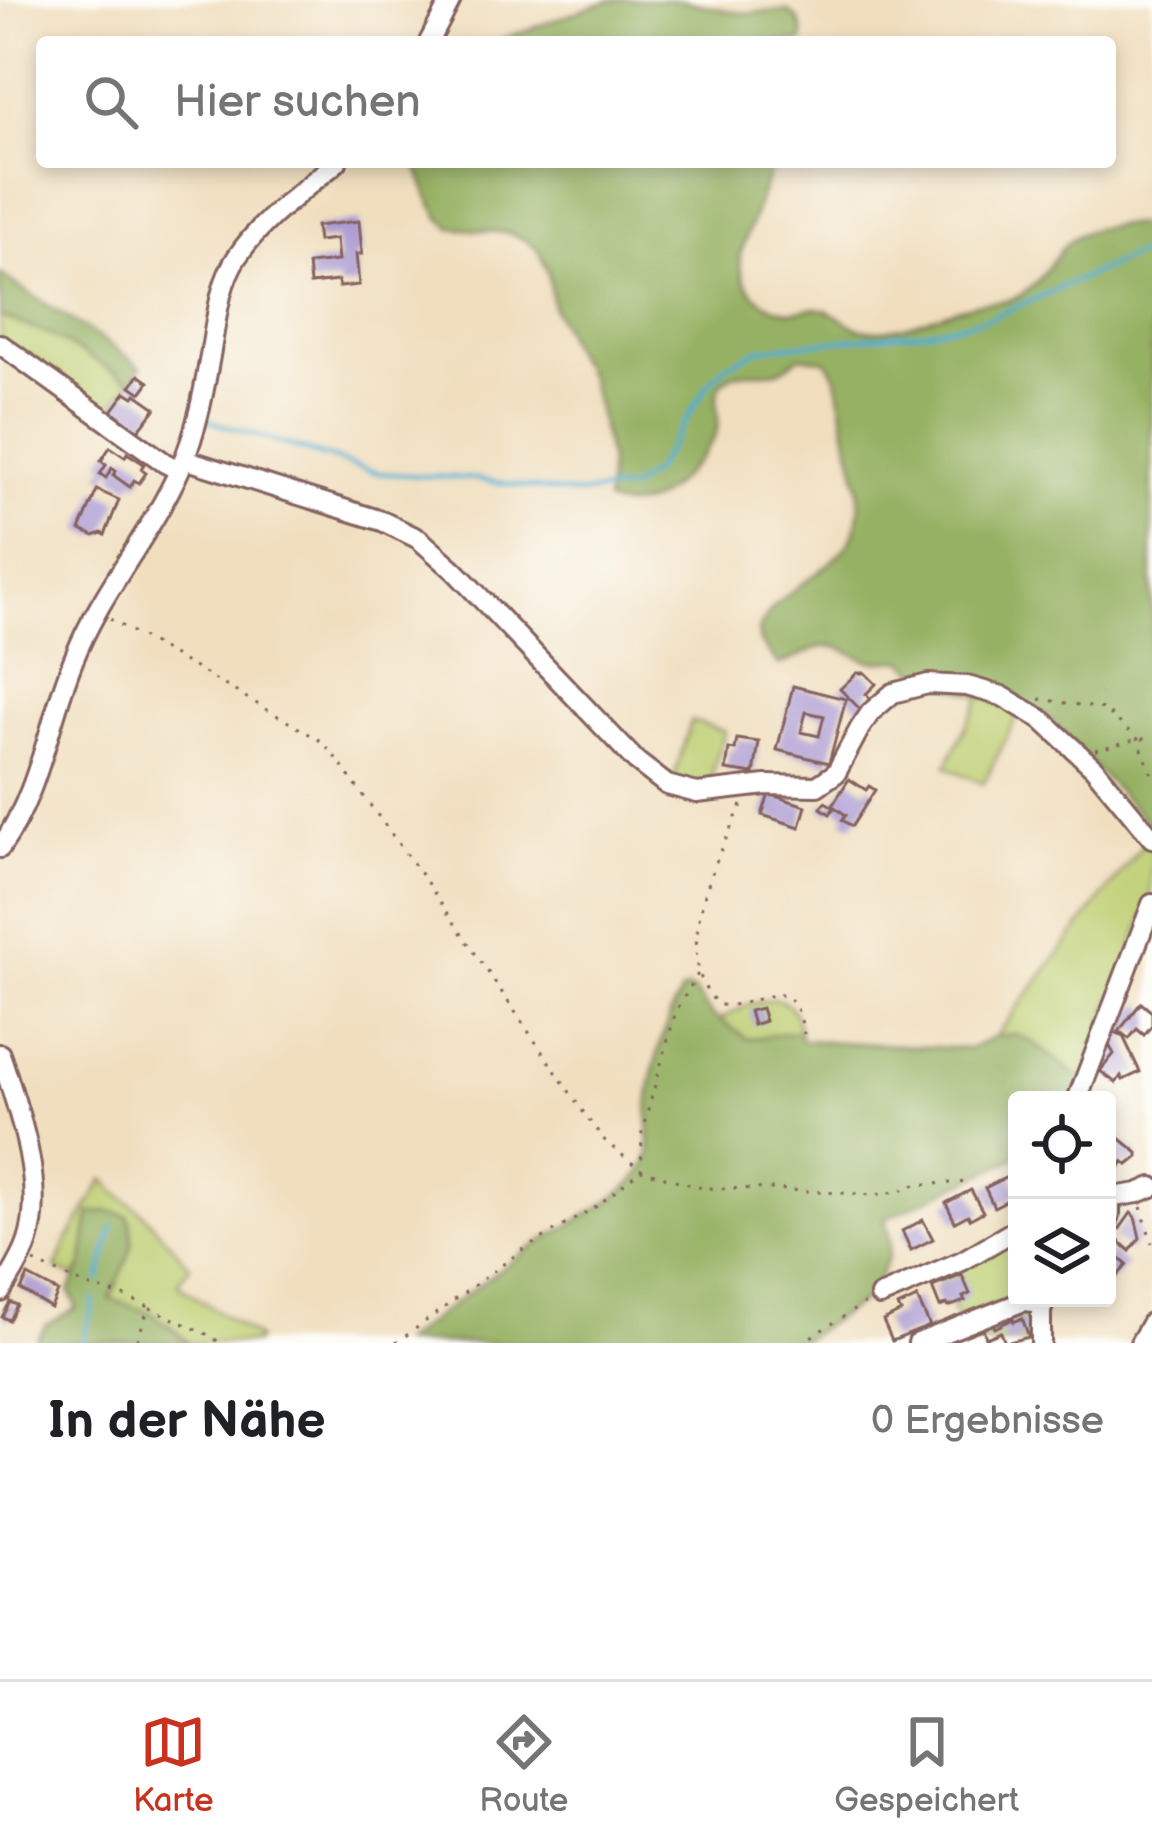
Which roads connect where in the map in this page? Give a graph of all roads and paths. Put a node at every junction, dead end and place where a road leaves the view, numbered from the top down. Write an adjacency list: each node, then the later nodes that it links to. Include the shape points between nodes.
1 (452, 0): 2 (street)
2 (432, 36)
3 (330, 168): 5 (street, via 236,259)
4 (0, 344): 5 (street, via 165,463)
5 (182, 465): 6 (street); 12 (street, via 382,521 418,539 653,775 697,793)
6 (95, 613): 14 (street, via 34,784); 20 (path, via 318,739 588,1119)
7 (1023, 707): 8 (path, via 1034,698 1104,709); 10 (street); 12 (street, via 967,686 906,688 883,700 828,781)
8 (1138, 739): 9 (path); 10 (path); 11 (path)
9 (1152, 739)
10 (1081, 754): 13 (street)
11 (1152, 774)
12 (751, 788): 16 (path, via 704,898)
13 (1152, 838)
14 (0, 848)
15 (1152, 904): 19 (street)
16 (699, 972): 17 (path, via 719,1005 789,997); 20 (path, via 676,1011 642,1131)
17 (804, 1034)
18 (0, 1054): 25 (street, via 32,1178)
19 (1081, 1091)
20 (641, 1170): 21 (path, via 702,1188 849,1195); 34 (path)
21 (970, 1182)
22 (1145, 1190): 24 (path)
23 (1008, 1234): 27 (street)
24 (1152, 1243)
25 (24, 1253): 26 (street); 28 (path)
26 (1, 1292)
27 (880, 1296): 35 (path)
28 (148, 1307): 32 (path); 33 (path)
29 (1009, 1307): 36 (street)
30 (1043, 1307): 37 (street)
31 (1152, 1322): 38 (street)
32 (136, 1343)
33 (220, 1343)
34 (396, 1343)
35 (801, 1343)
36 (918, 1343)
37 (1041, 1343)
38 (1141, 1343)

